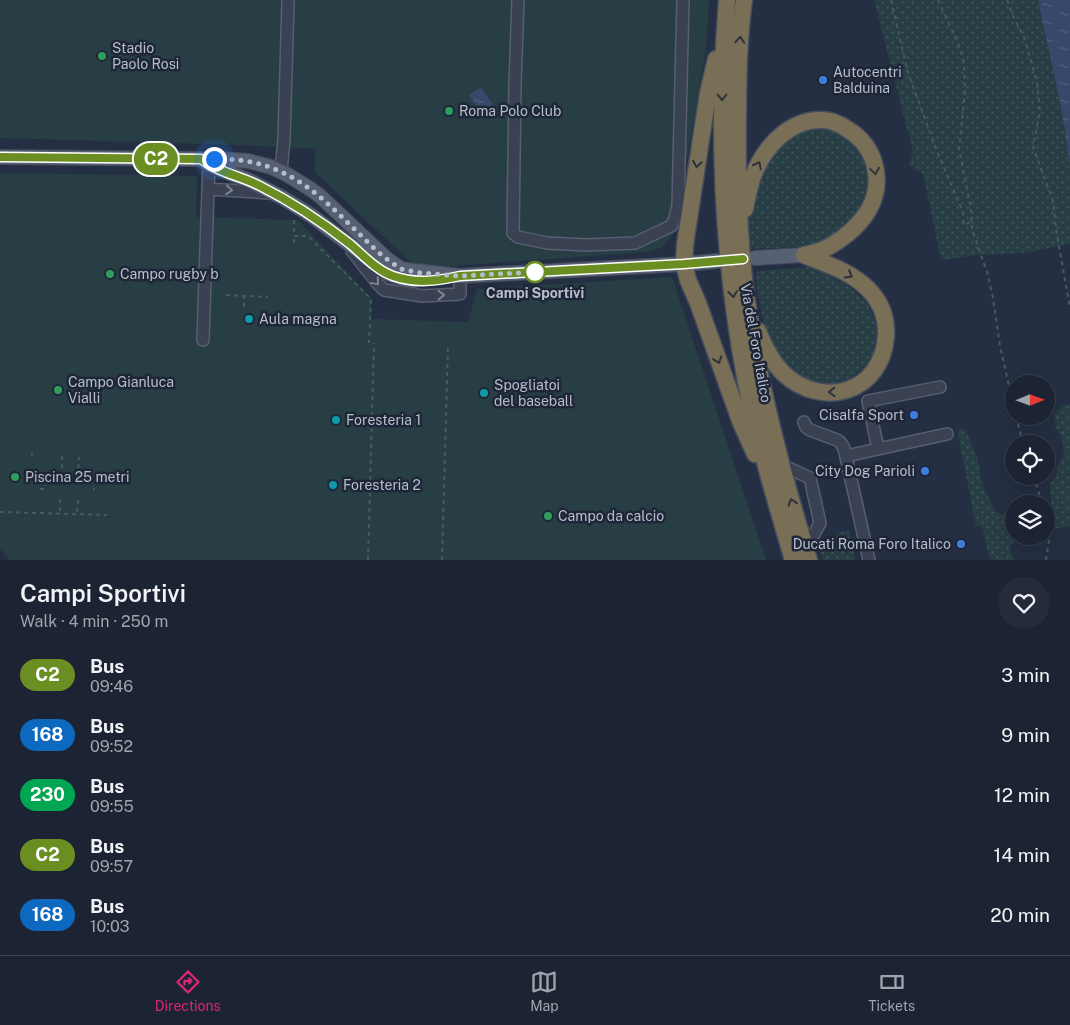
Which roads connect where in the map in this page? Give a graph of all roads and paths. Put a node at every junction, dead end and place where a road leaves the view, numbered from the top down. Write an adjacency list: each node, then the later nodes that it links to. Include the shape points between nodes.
1 (288, 0): 11 (street)
2 (518, 0): 3 (street, via 513,233 547,243 586,245 635,243 666,230 675,218 678,206)
3 (684, 0)
4 (744, 0): 20 (highway, Via del Foro Italico, one-way to 4, via 737,135)
5 (891, 0): 16 (path, via 908,73 964,212 964,225)
6 (938, 0): 16 (path, via 964,62 965,92 959,149)
7 (1007, 0): 35 (path, via 1024,36 1037,82 1040,111 1033,147 1053,201)
8 (726, 7): 24 (highway, one-way to 24, via 708,94); 55 (highway, Via del Foro Italico, one-way to 55, via 722,153 730,269 746,383)
9 (0, 157): 10 (main road)
10 (205, 162): 11 (main road, via 219,158 241,160); 13 (street); 14 (main road)
11 (281, 171): 12 (main road)
12 (294, 178): 14 (main road, via 285,191); 25 (main road, via 326,201 388,260 401,269)
13 (208, 189): 14 (street, one-way to 14); 36 (street)
14 (273, 193): 18 (main road)
15 (294, 220): 17 (path)
16 (972, 221): 40 (path, via 993,298)
17 (294, 236): 19 (path); 37 (path, via 308,236 371,299)
18 (344, 239): 27 (main road); 27 (street, one-way to 27, via 384,290)
19 (294, 243)
20 (742, 246): 21 (highway, one-way to 21, via 742,228 751,182 765,153 793,126 808,121 829,121 852,132 866,146 875,166 876,189 870,208 855,228 823,250); 33 (highway, Via del Foro Italico)
21 (804, 256): 22 (main road); 33 (highway, one-way to 33, via 854,278 874,295 882,309 886,324 885,344 876,369 864,382 847,391 829,393 812,390 792,380 769,355)
22 (755, 258)
23 (717, 261): 24 (main road)
24 (684, 264): 26 (main road); 55 (highway, one-way to 55, via 742,423)
25 (421, 273): 26 (main road); 27 (street)
26 (460, 276): 27 (main road, one-way to 26)
27 (405, 286)
28 (264, 292): 31 (path)
29 (226, 295): 30 (path)
30 (244, 296): 31 (path); 34 (path)
31 (264, 297): 32 (path)
32 (268, 297)
33 (747, 303): 48 (highway, Via del Foro Italico)
34 (244, 307)
35 (1070, 308)
36 (203, 340)
37 (369, 343)
38 (374, 343): 62 (path)
39 (448, 345): 63 (path)
40 (1007, 375)
41 (940, 387): 44 (street, via 868,401)
42 (804, 422): 46 (street, via 810,430 840,442)
43 (947, 434): 44 (street)
44 (878, 449): 46 (street)
45 (62, 456): 49 (path)
46 (846, 456): 65 (street)
47 (79, 457): 50 (path)
48 (782, 465): 61 (highway, Via del Foro Italico, one-way to 48); 61 (street, via 810,478 820,523)
49 (62, 476)
50 (78, 476)
51 (40, 489): 52 (path)
52 (46, 489)
53 (60, 499): 56 (path)
54 (78, 500): 58 (path)
55 (776, 505): 64 (highway, Via del Foro Italico)
56 (60, 511)
57 (0, 512): 59 (path)
58 (77, 512)
59 (107, 515)
60 (1048, 545): 66 (path)
61 (807, 554)
62 (368, 560)
63 (442, 560)
64 (793, 560)
65 (869, 560)
66 (1046, 560)

